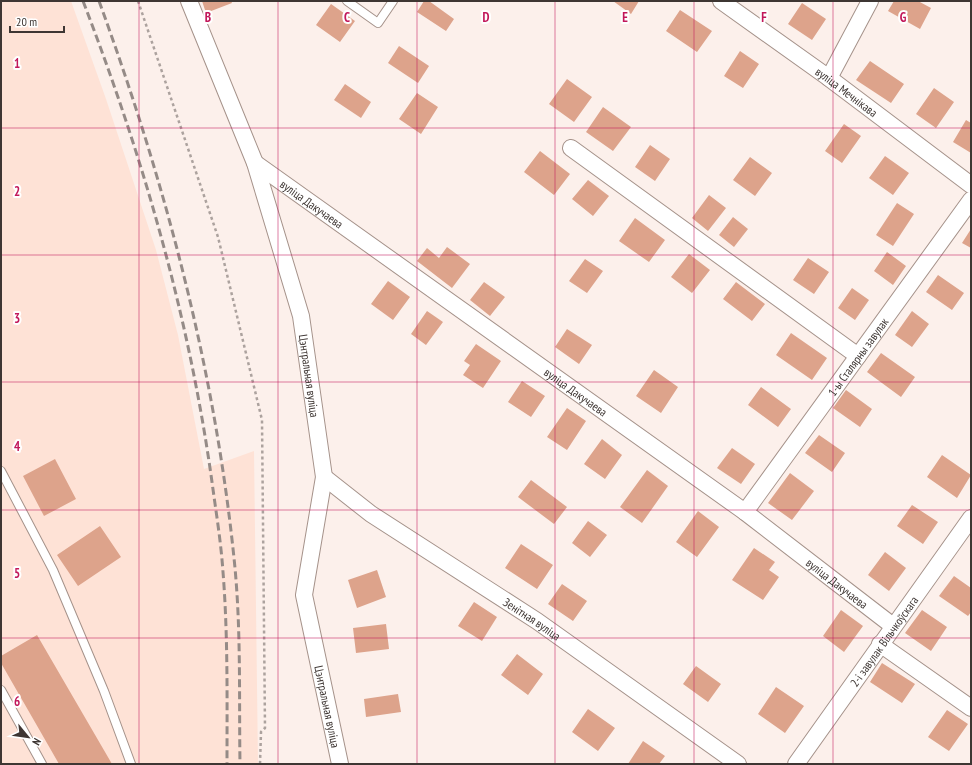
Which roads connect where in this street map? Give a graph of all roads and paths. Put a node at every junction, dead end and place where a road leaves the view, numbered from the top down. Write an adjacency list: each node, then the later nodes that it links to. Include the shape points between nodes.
1 (138, 1): 23 (path, via 218,237 262,420 265,728 261,732)
2 (189, 1): 9 (street, Цэнтральная вуліца)
3 (348, 1): 4 (lane, via 378,23)
4 (393, 1)
5 (721, 1): 7 (street, вуліца Мечнікава)
6 (870, 1): 7 (street)
7 (829, 78): 10 (street, вуліца Мечнікава)
8 (571, 148): 12 (street)
9 (254, 163): 14 (street, Цэнтральная вуліца, via 301,316); 15 (street, вуліца Дакучаева)
10 (971, 185)
11 (971, 200): 12 (street, 1-ы Сталярны завулак)
12 (858, 356): 15 (street, 1-ы Сталярны завулак)
13 (1, 471): 22 (lane, via 53,570 104,691)
14 (324, 477): 24 (street, Цэнтральная вуліца, via 304,595); 25 (street, Зенітная вуліца, via 371,514 537,622)
15 (745, 512): 17 (street, вуліца Дакучаева)
16 (971, 518): 17 (street, 2-і завулак Вільчкоўскага)
17 (893, 626): 18 (street, 2-і завулак Вільчкоўскага)
18 (880, 644): 20 (street); 26 (street, 2-і завулак Вільчкоўскага)
19 (1, 690): 21 (lane)
20 (971, 708)
21 (42, 764)
22 (131, 764)
23 (260, 764)
24 (340, 764)
25 (738, 764)
26 (796, 764)

